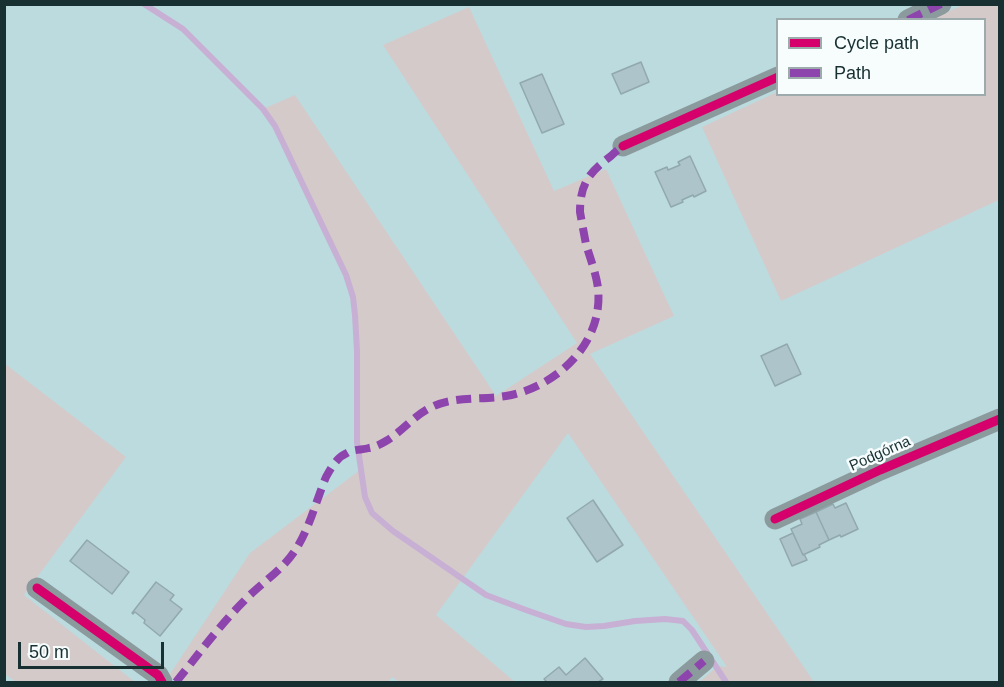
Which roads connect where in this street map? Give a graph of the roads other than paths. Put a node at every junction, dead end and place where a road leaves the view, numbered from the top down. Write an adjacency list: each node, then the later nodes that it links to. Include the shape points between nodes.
1 (941, 4): 2 (street)
2 (912, 18)
3 (776, 77): 4 (street)
4 (623, 146)
5 (999, 419): 6 (street, Podgórna)
6 (775, 519)
7 (37, 588): 9 (street, via 158,675)
8 (704, 661): 10 (street)
9 (162, 682)
10 (679, 682)

